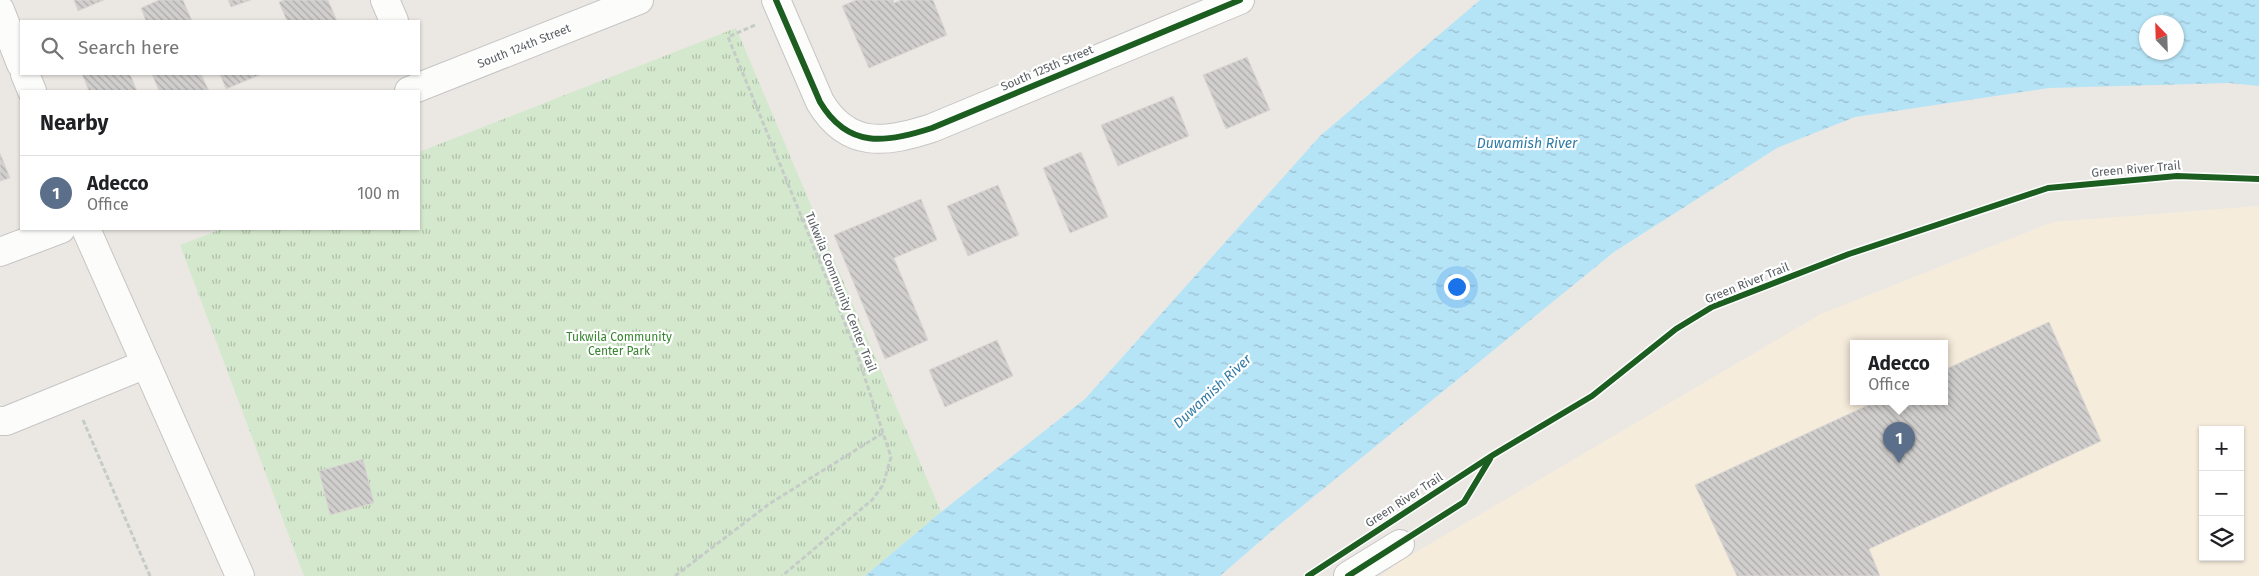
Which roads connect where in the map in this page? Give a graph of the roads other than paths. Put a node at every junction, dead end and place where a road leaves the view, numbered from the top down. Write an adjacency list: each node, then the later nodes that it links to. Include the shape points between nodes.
1 (385, 0): 6 (street)
2 (639, 0): 9 (street, South 124th Street)
3 (1240, 0): 4 (street, South 125th Street, via 932,128 880,139 858,137 839,127 828,116)
4 (779, 7)
5 (0, 10): 7 (street)
6 (394, 20)
7 (20, 61)
8 (25, 75): 10 (street)
9 (415, 84)
10 (32, 90)
11 (58, 230): 13 (street)
12 (86, 230): 14 (street)
13 (0, 252)
14 (146, 364): 15 (street); 17 (street)
15 (0, 421)
16 (1400, 544): 18 (street)
17 (240, 576)
18 (1348, 576)

